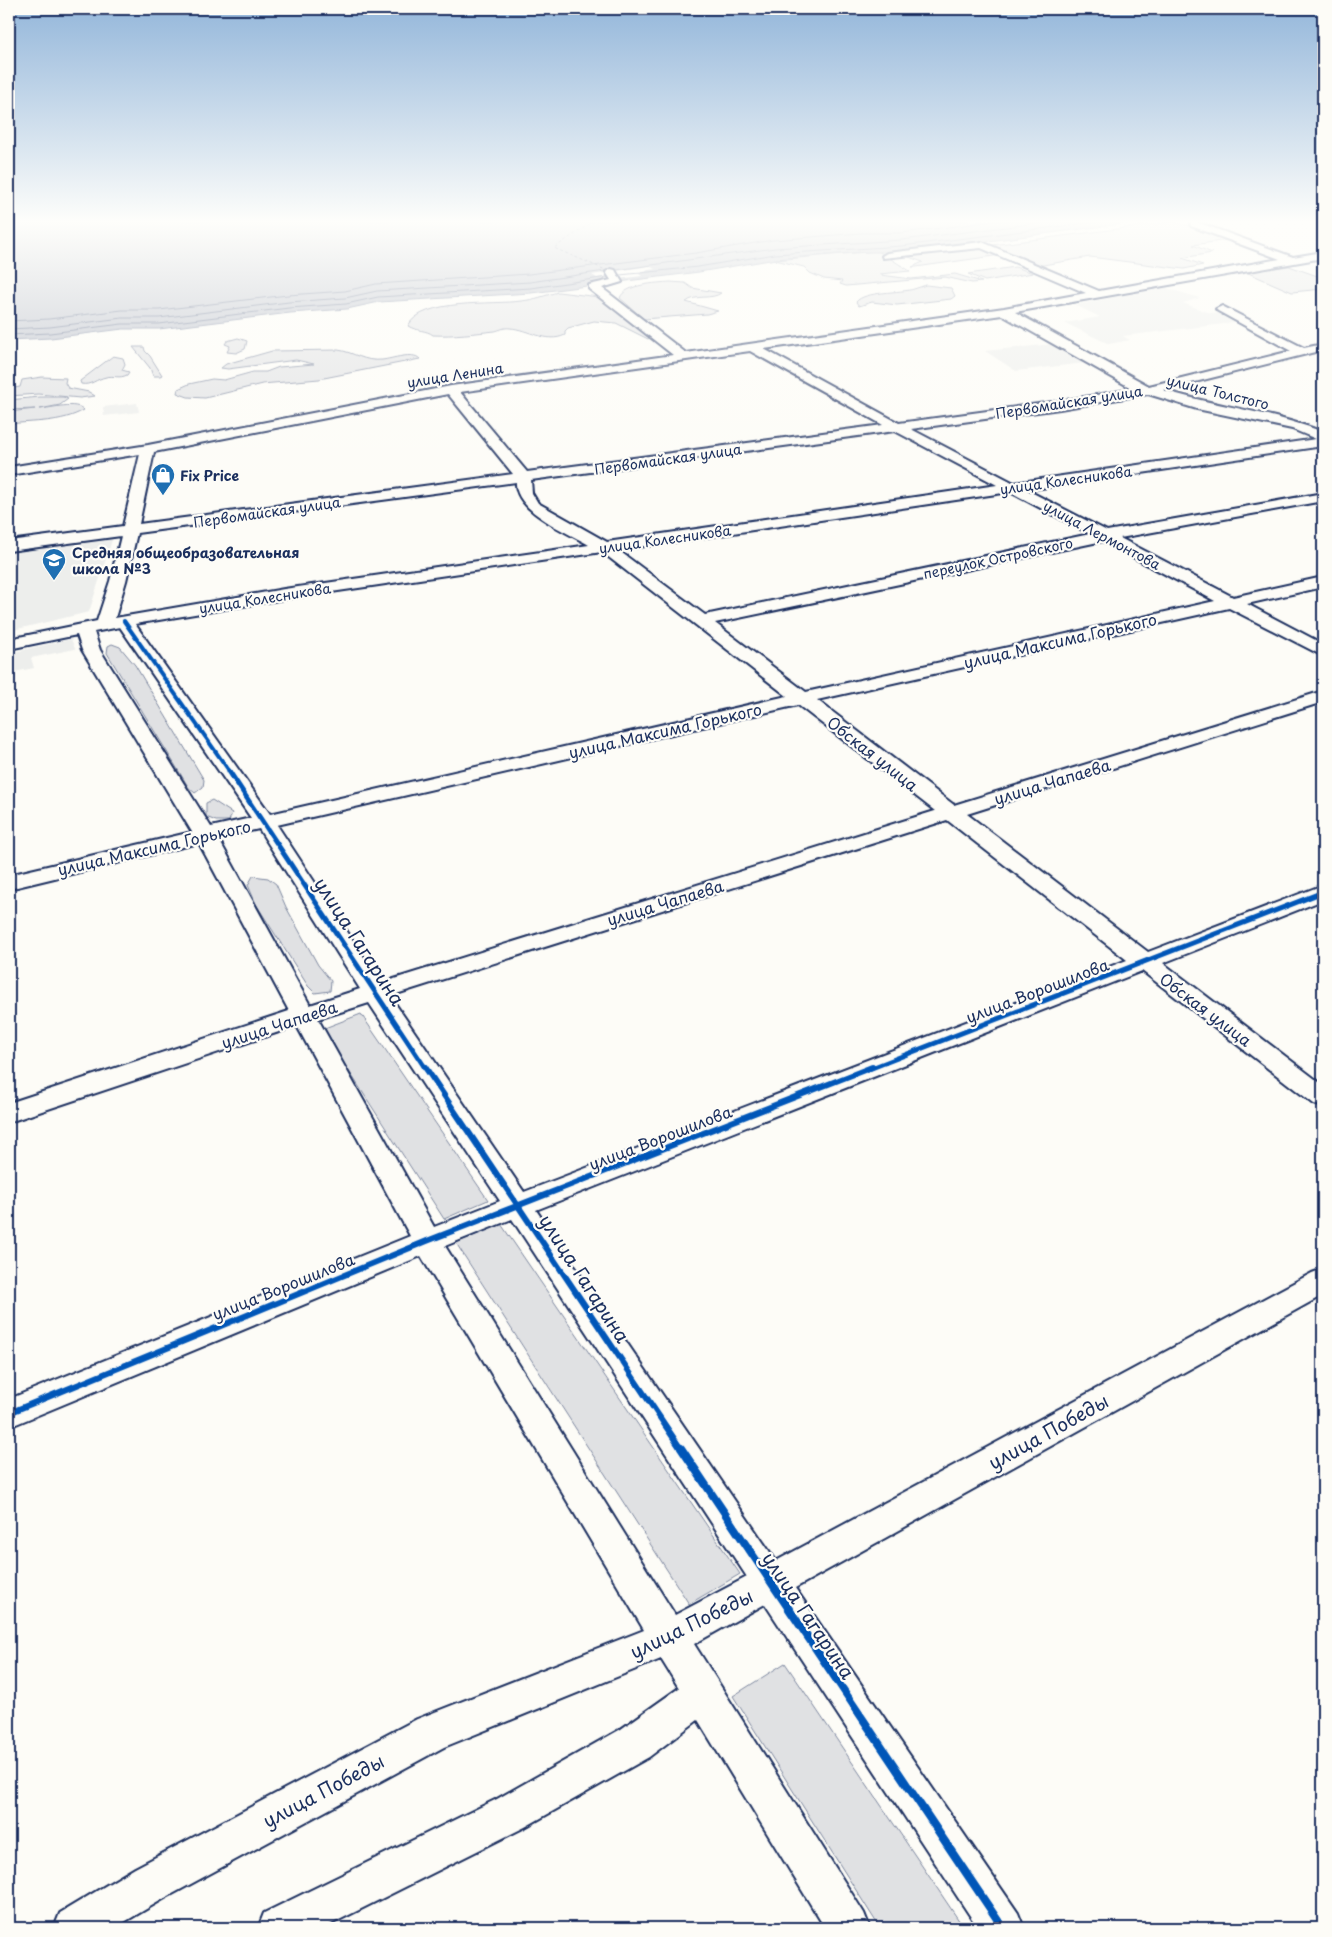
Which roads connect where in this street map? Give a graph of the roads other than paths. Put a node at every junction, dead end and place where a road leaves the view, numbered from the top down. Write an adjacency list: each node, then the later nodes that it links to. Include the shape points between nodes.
1 (625, 311): 8 (street)
2 (1001, 311): 5 (street, улица Ленина)
3 (1004, 311): 10 (street, улица Толстого)
4 (1226, 311): 7 (street)
5 (750, 346): 8 (street, улица Ленина); 11 (street, улица Лермонтова)
6 (1323, 347): 7 (street, Первомайская улица)
7 (1302, 352): 10 (street, Первомайская улица)
8 (682, 356): 9 (street, улица Ленина)
9 (451, 390): 14 (street, улица Ленина); 16 (street, Обская улица)
10 (1148, 390): 11 (street, Первомайская улица); 12 (street, улица Толстого, via 1197,405 1296,426)
11 (898, 427): 16 (street, Первомайская улица); 17 (street, улица Лермонтова)
12 (1323, 437)
13 (1323, 442): 17 (street, улица Колесникова)
14 (148, 449): 15 (street, улица Ленина); 19 (street)
15 (9, 471)
16 (524, 478): 19 (street, Первомайская улица); 22 (street, Обская улица, via 524,495 533,506)
17 (1013, 488): 20 (street, улица Лермонтова); 22 (street, улица Колесникова)
18 (1323, 497): 20 (street, переулок Островского)
19 (130, 530): 21 (street, Первомайская улица); 26 (street)
20 (1103, 536): 24 (street, улица Лермонтова); 25 (street, переулок Островского)
21 (9, 546)
22 (606, 548): 25 (street, Обская улица); 26 (street, улица Колесникова, via 284,594)
23 (1323, 582): 24 (street, улица Максима Горького)
24 (1230, 602): 28 (street, улица Лермонтова); 30 (street, улица Максима Горького)
25 (703, 622): 30 (street, Обская улица)
26 (104, 625): 27 (street, улица Колесникова); 32 (street, улица Гагарина); 33 (street, via 91,650)
27 (9, 644)
28 (1323, 651)
29 (1323, 696): 31 (street, улица Чапаева)
30 (802, 698): 31 (street, Обская улица); 32 (street, улица Максима Горького)
31 (951, 813): 36 (street, Обская улица); 37 (street, улица Чапаева)
32 (264, 821): 33 (street, улица Максима Горького); 37 (street, улица Гагарина)
33 (205, 835): 34 (street, улица Максима Горького); 38 (street)
34 (9, 882)
35 (1323, 892): 36 (street, улица Ворошилова)
36 (1144, 962): 39 (street, Обская улица); 41 (street, улица Ворошилова)
37 (375, 993): 38 (street, улица Чапаева); 41 (street, улица Гагарина)
38 (304, 1015): 40 (street, улица Чапаева); 42 (street)
39 (1323, 1098)
40 (9, 1112)
41 (519, 1205): 42 (street, улица Ворошилова); 45 (street, улица Гагарина)
42 (427, 1240): 44 (street, улица Ворошилова); 46 (street)
43 (1323, 1281): 45 (street, улица Победы)
44 (9, 1413)
45 (770, 1584): 46 (street, улица Победы); 51 (street, улица Гагарина)
46 (669, 1638): 47 (street); 48 (street, улица Победы, via 431,1733 150,1883)
47 (703, 1693): 49 (street, via 635,1743 511,1813); 50 (street)
48 (75, 1928)
49 (279, 1928)
50 (849, 1928)
51 (1003, 1928)

